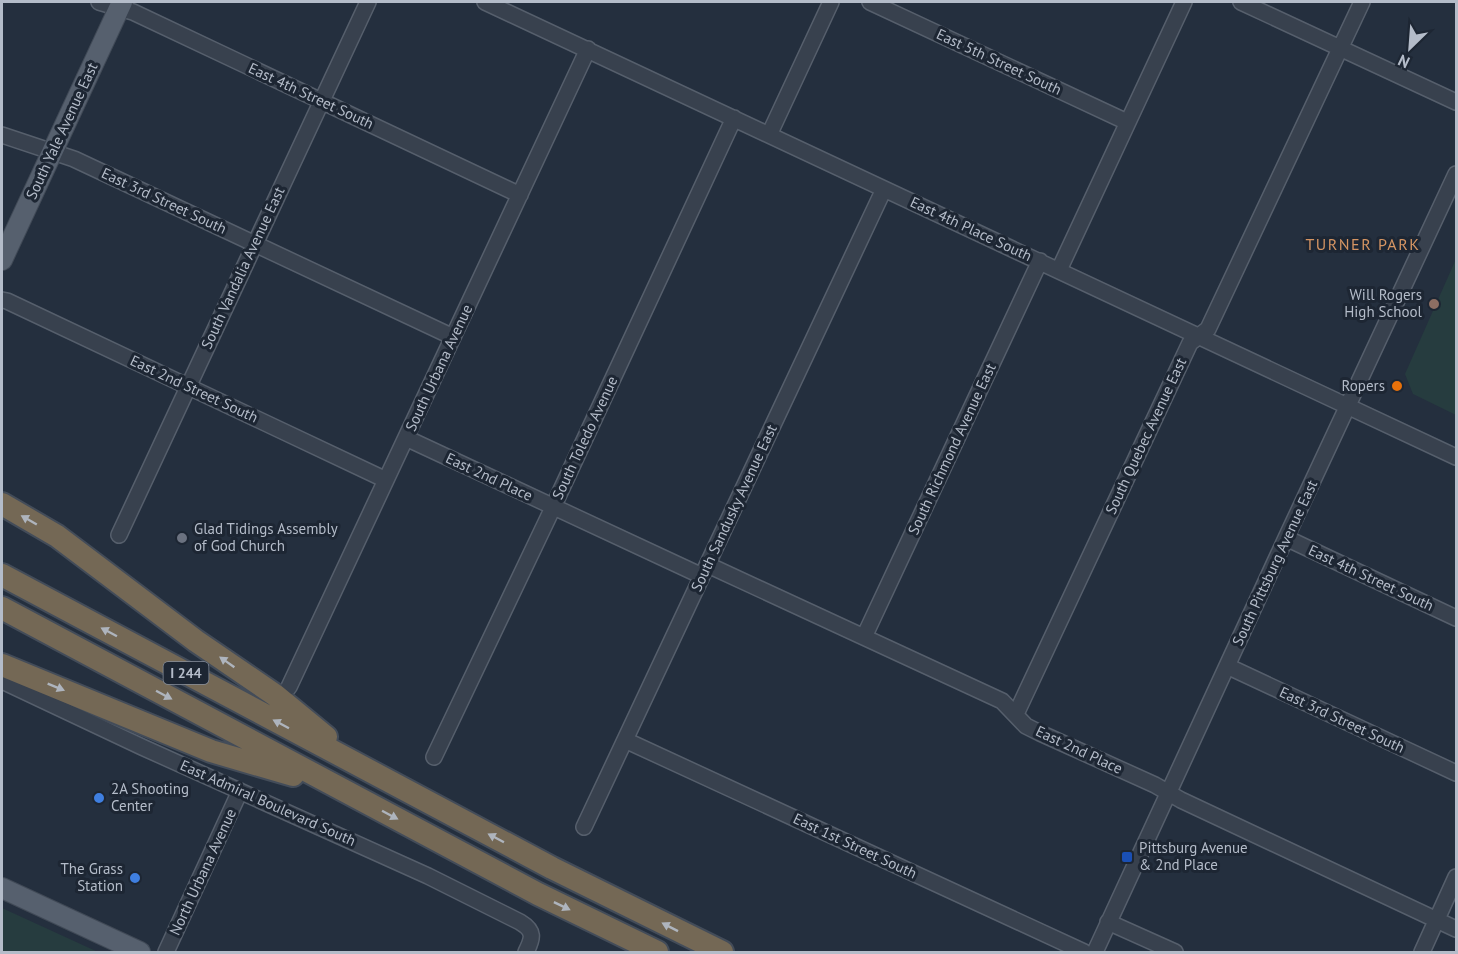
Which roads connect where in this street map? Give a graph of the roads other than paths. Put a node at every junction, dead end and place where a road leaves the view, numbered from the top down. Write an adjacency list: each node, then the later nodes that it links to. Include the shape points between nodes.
1 (99, 2): 9 (street, East 4th Street South)
2 (368, 2): 13 (street, South Vandalia Avenue East)
3 (485, 2): 10 (street, East 4th Place South)
4 (831, 2): 18 (street)
5 (870, 2): 16 (street, East 5th Street South)
6 (1184, 2): 16 (street)
7 (1241, 2): 11 (street)
8 (1362, 2): 11 (street, South Quebec Avenue East)
9 (120, 5): 13 (street, East 4th Street South); 19 (main road, South Yale Avenue East)
10 (502, 5): 12 (street, East 4th Place South)
11 (1340, 48): 14 (street); 28 (street, South Quebec Avenue East, via 1208,329)
12 (588, 49): 15 (street, East 4th Place South); 22 (street, South Urbana Avenue)
13 (322, 100): 22 (street, East 4th Street South); 23 (street, South Vandalia Avenue East)
14 (1456, 102)
15 (734, 118): 18 (street, East 4th Place South); 36 (street, South Toledo Avenue)
16 (1127, 122): 26 (street)
17 (2, 135): 19 (street, East 3rd Street South)
18 (769, 135): 21 (street, East 4th Place South)
19 (51, 153): 23 (street, East 3rd Street South, via 74,159); 24 (main road, South Yale Avenue East)
20 (1456, 174): 31 (street, South Pittsburg Avenue East)
21 (884, 189): 25 (street, East 4th Place South); 39 (street, South Sandusky Avenue East)
22 (520, 195): 29 (street, South Urbana Avenue)
23 (254, 244): 29 (street, East 3rd Street South); 30 (street, South Vandalia Avenue East)
24 (2, 260)
25 (1040, 261): 26 (street, East 4th Place South); 43 (street, South Richmond Avenue East)
26 (1059, 270): 28 (street, East 4th Place South)
27 (2, 300): 30 (street, East 2nd Street South)
28 (1198, 336): 31 (street, East 4th Place South); 48 (street, South Quebec Avenue East, via 1190,343)
29 (453, 337): 32 (street, South Urbana Avenue)
30 (188, 386): 34 (street, East 2nd Street South); 37 (street, South Vandalia Avenue East)
31 (1348, 406): 33 (street, East 4th Place South); 38 (street, South Pittsburg Avenue East)
32 (406, 438): 34 (street, South Urbana Avenue); 36 (street, East 2nd Place)
33 (1456, 457)
34 (386, 480): 47 (street, South Urbana Avenue)
35 (2, 504): 51 (highway, one-way to 35, via 57,536)
36 (553, 507): 39 (street, East 2nd Place); 50 (street, South Toledo Avenue)
37 (119, 535)
38 (1286, 538): 42 (street, East 4th Street South); 45 (street, South Pittsburg Avenue East)
39 (705, 570): 43 (street, East 2nd Place); 49 (street, South Sandusky Avenue East)
40 (2, 575): 51 (highway, I 244, one-way to 40)
41 (2, 608): 53 (highway, I 244, one-way to 53)
42 (1456, 618)
43 (864, 637): 48 (street, East 2nd Place, via 1002,701)
44 (2, 665): 53 (highway, one-way to 53, via 211,751)
45 (1227, 666): 52 (street, East 3rd Street South); 55 (street, South Pittsburg Avenue East)
46 (2, 681): 54 (street, East Admiral Boulevard South)
47 (289, 687)
48 (1016, 714): 55 (street, East 2nd Place, via 1026,726)
49 (626, 740): 56 (street, South Sandusky Avenue East); 67 (street, East 1st Street South)
50 (434, 757)
51 (370, 771): 66 (highway, I 244, one-way to 51, via 552,868)
52 (1456, 773)
53 (338, 788): 65 (highway, I 244, one-way to 65)
54 (240, 790): 63 (street, North Urbana Avenue); 64 (street, East Admiral Boulevard South, via 520,922 531,932)
55 (1169, 793): 59 (street, East 2nd Place); 60 (street, South Pittsburg Avenue East)
56 (584, 827)
57 (1456, 877): 59 (street)
58 (2, 888): 62 (main road)
59 (1437, 920): 61 (street, East 2nd Place); 70 (street)
60 (1108, 922): 68 (street, South Pittsburg Avenue East); 69 (street)
61 (1456, 929)
62 (140, 952)
63 (166, 952)
64 (526, 952)
65 (657, 952)
66 (722, 952)
67 (1084, 952)
68 (1095, 952)
69 (1175, 952)
70 (1422, 952)

